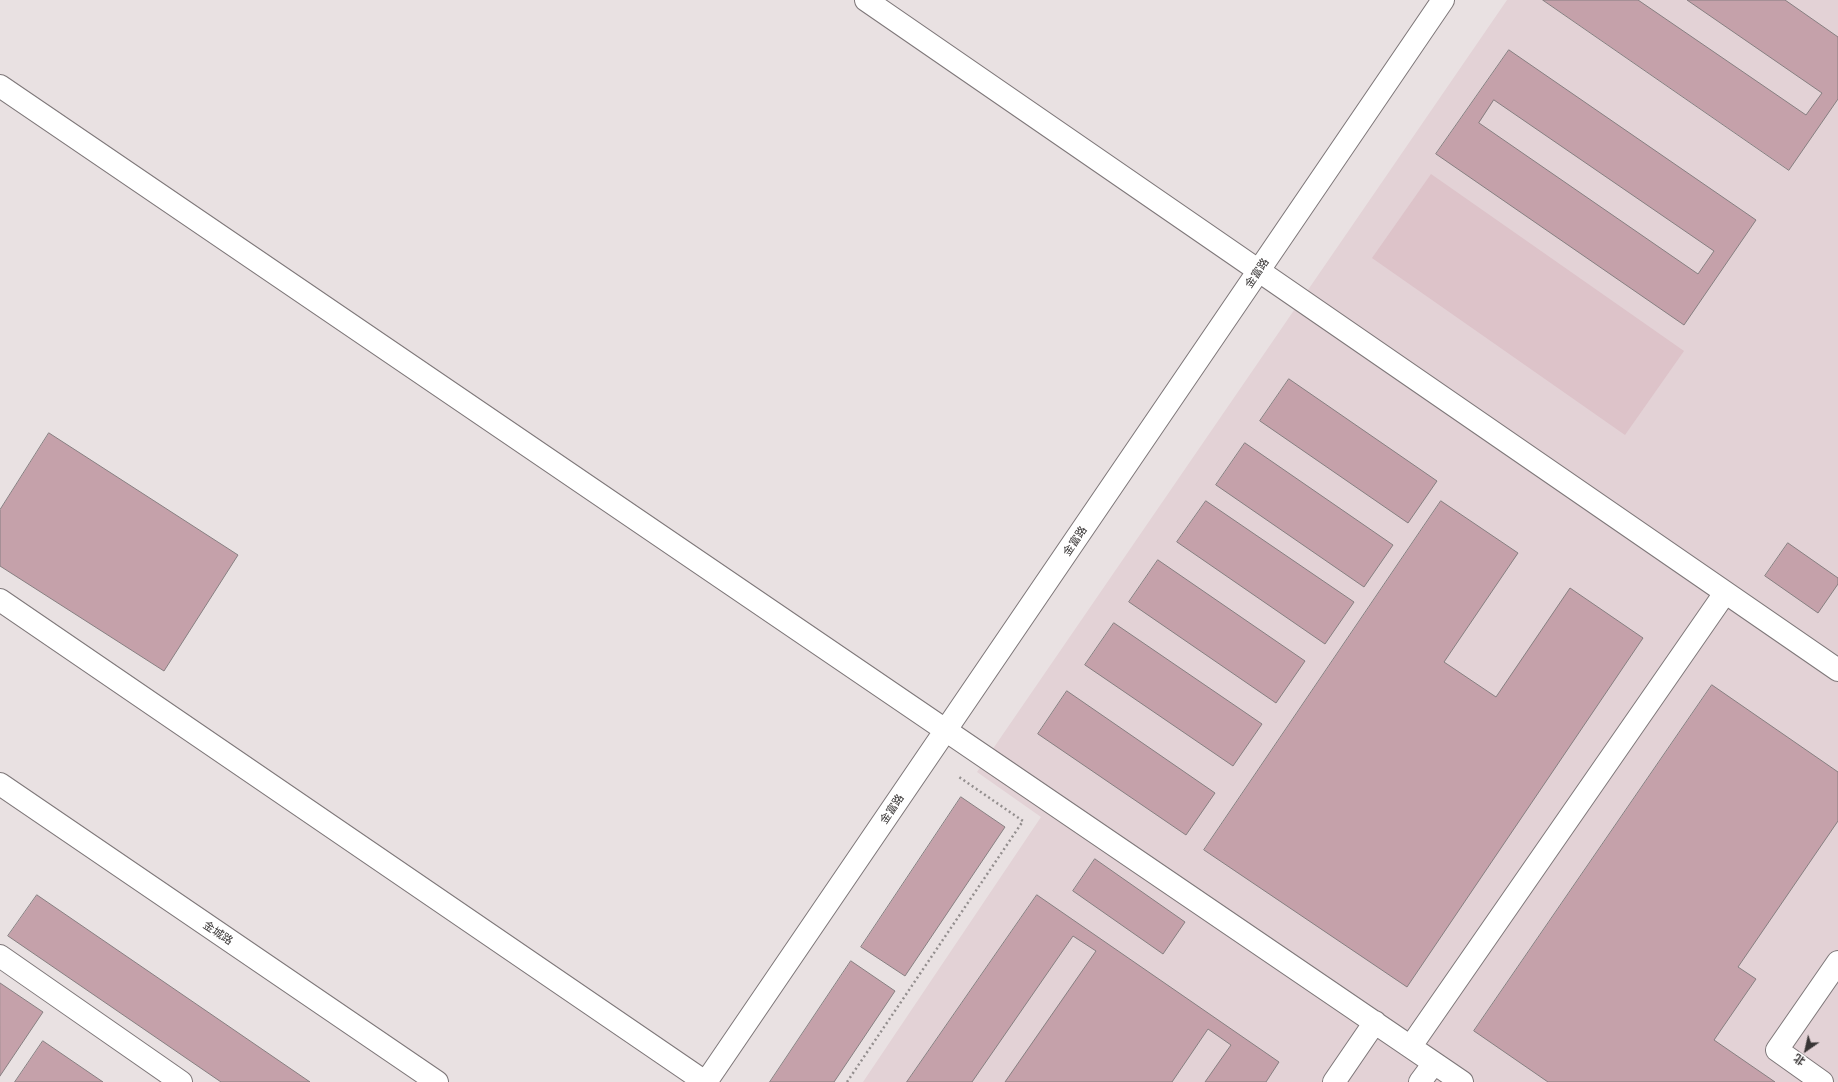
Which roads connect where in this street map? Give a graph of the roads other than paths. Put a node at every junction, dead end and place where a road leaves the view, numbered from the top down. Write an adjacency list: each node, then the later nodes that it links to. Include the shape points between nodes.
1 (866, 0): 4 (street)
2 (1443, 0): 4 (street, 金富路)
3 (0, 86): 8 (street)
4 (1258, 272): 5 (street); 8 (street, 金富路)
5 (1725, 593): 7 (street); 13 (street)
6 (0, 600): 17 (street)
7 (1838, 670)
8 (946, 730): 12 (street); 17 (street, 金富路)
9 (0, 784): 16 (street, 金城路)
10 (0, 956): 15 (street)
11 (1838, 962): 21 (street, via 1777,1050)
12 (1375, 1022): 13 (street); 18 (street)
13 (1411, 1046): 14 (street)
14 (1434, 1063): 19 (street); 20 (street)
15 (181, 1082)
16 (437, 1082)
17 (705, 1082)
18 (1334, 1082)
19 (1420, 1082)
20 (1462, 1082)
21 (1822, 1082)

